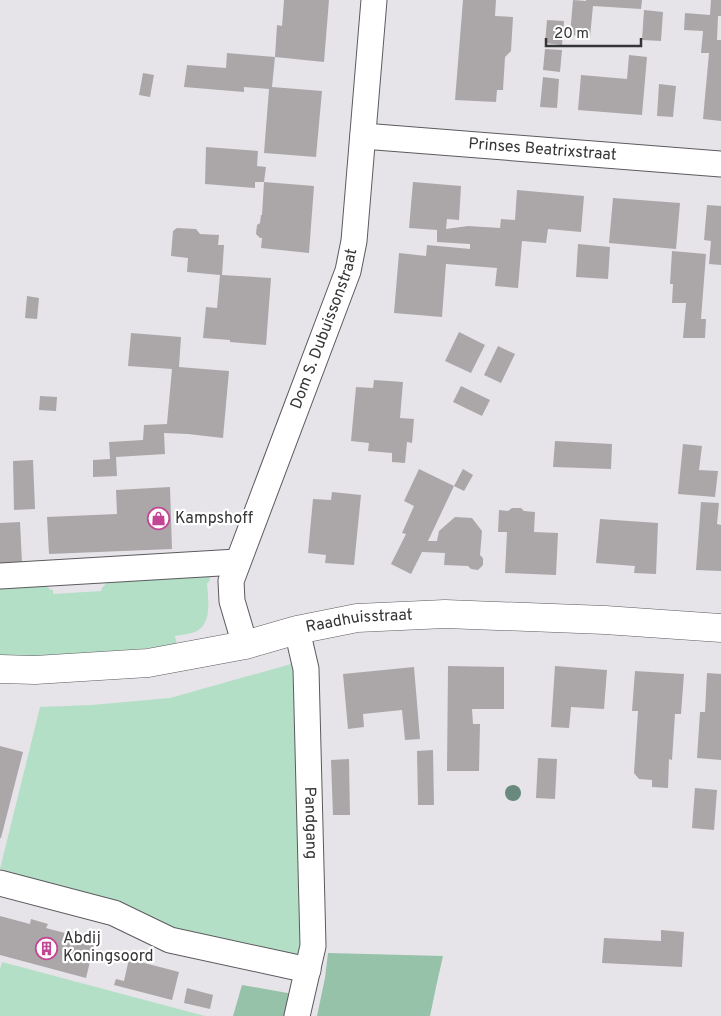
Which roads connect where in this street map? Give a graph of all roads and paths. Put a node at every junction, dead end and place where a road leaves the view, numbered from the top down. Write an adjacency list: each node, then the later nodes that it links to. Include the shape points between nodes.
1 (374, 0): 2 (street, Dom S. Dubuissonstraat)
2 (363, 136): 3 (street, Prinses Beatrixstraat); 4 (street, Dom S. Dubuissonstraat, via 354,242 348,271)
3 (721, 164)
4 (237, 562): 5 (street); 8 (street, Dom S. Dubuissonstraat, via 231,581 232,600)
5 (0, 576)
6 (721, 628): 7 (street, Raadhuisstraat, via 445,614 357,618)
7 (296, 630): 8 (street, Raadhuisstraat); 11 (street, Pandgang, via 306,669 313,946)
8 (245, 645): 9 (street, Raadhuisstraat, via 148,663)
9 (0, 669)
10 (0, 883): 11 (street, via 114,913 170,940)
11 (308, 970): 12 (street, Pandgang)
12 (297, 1016)

